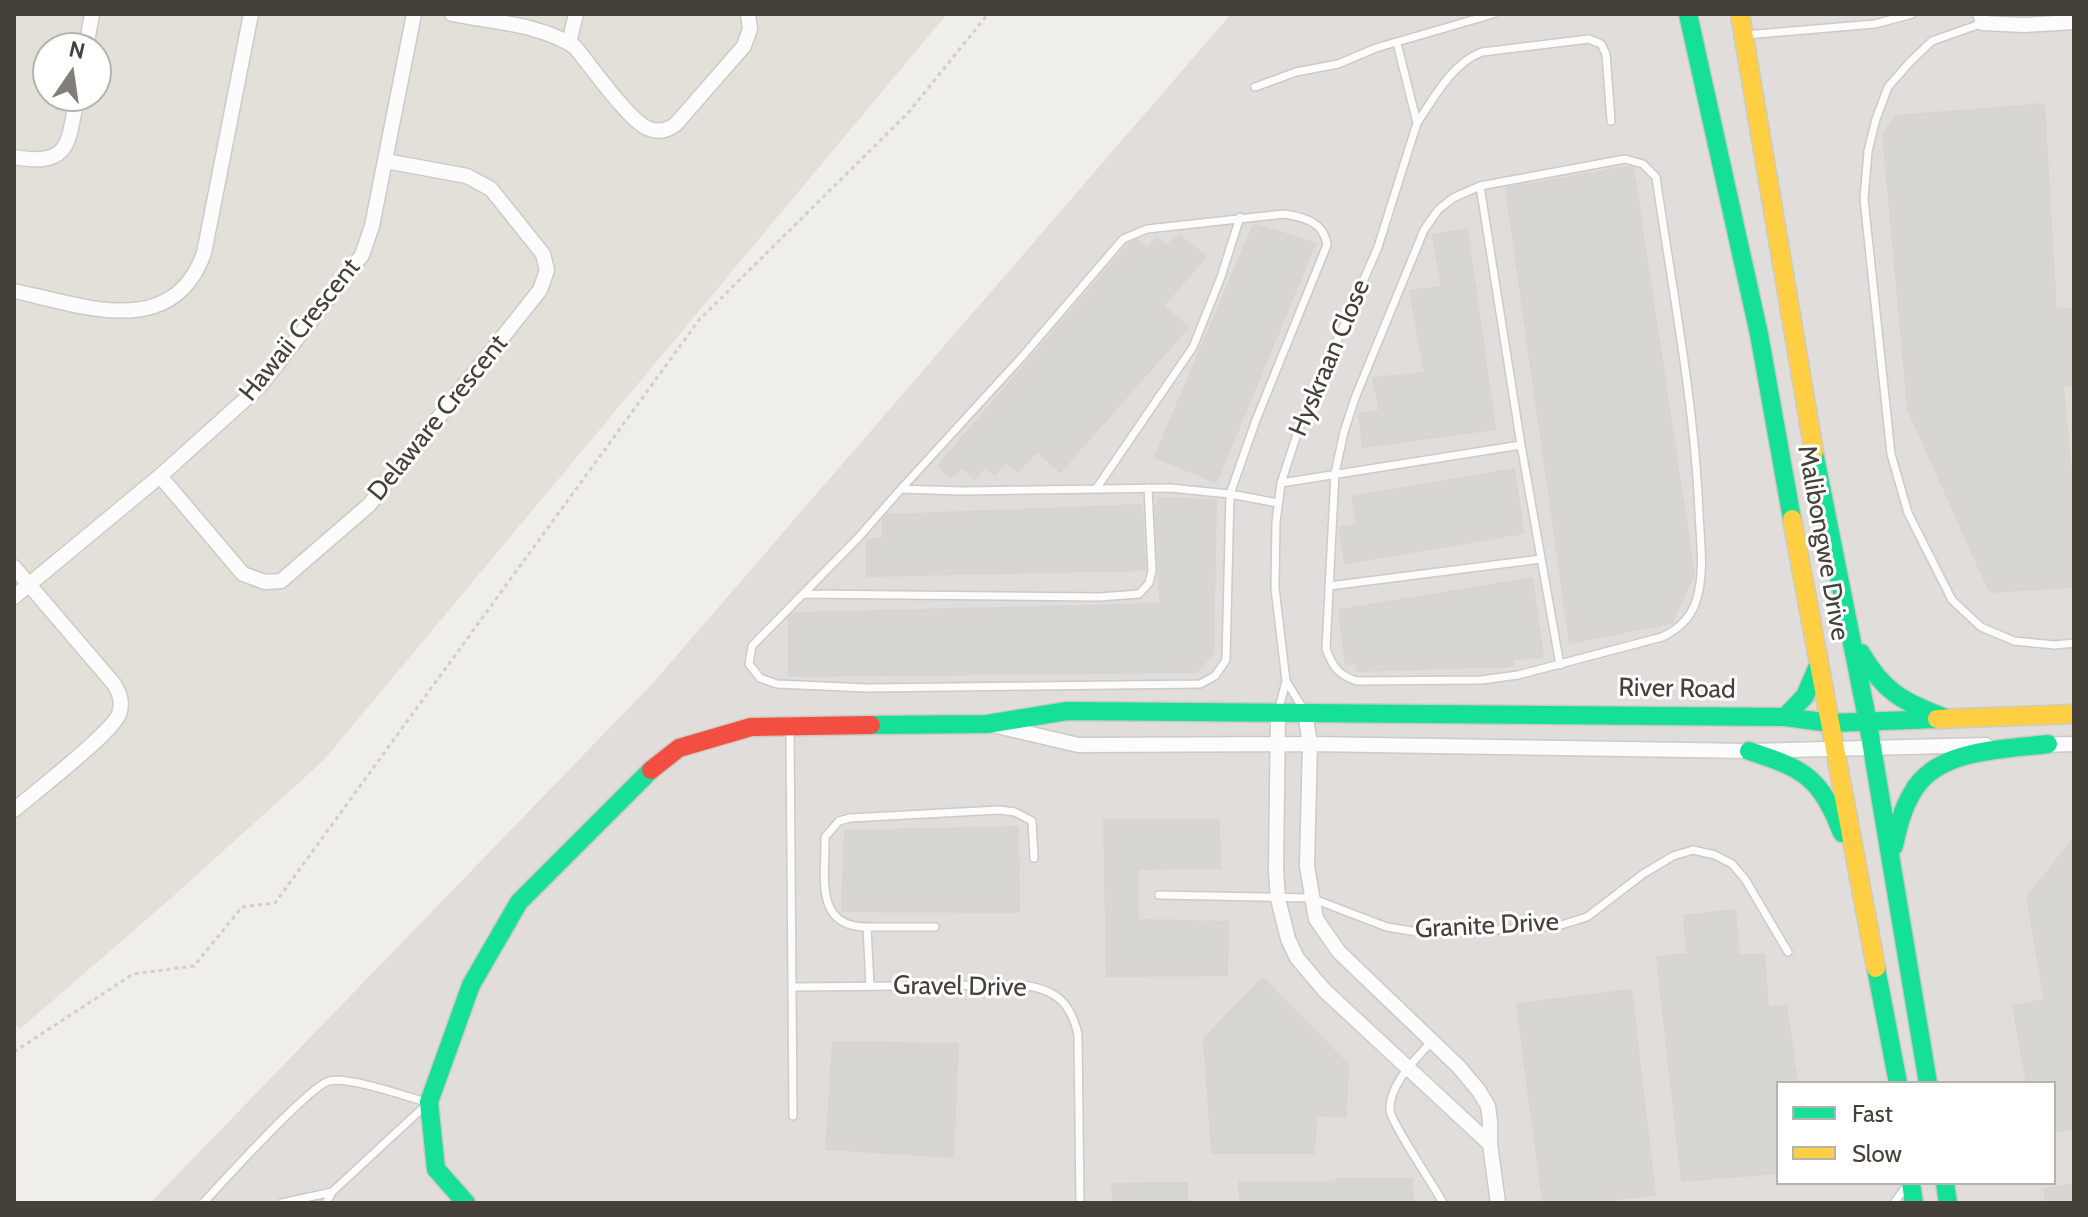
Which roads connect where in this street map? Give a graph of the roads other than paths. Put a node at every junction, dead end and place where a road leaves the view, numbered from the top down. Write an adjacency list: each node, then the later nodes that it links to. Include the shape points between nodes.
1 (251, 14): 23 (street, via 204,253 186,285 159,305 130,311)
2 (414, 14): 20 (street, Hawaii Crescent)
3 (452, 14): 13 (street, via 547,32)
4 (576, 14): 13 (street)
5 (748, 14): 13 (street, via 744,46 664,131 638,122)
6 (1493, 14): 14 (lane)
7 (1688, 14): 41 (main road, Malibongwe Drive, via 1759,334)
8 (1740, 14): 12 (main road, Malibongwe Drive)
9 (1912, 14): 12 (lane, via 1875,24)
10 (1982, 18): 11 (street, via 2024,25); 40 (lane, via 1932,41 1888,87 1868,151 1864,199 1891,454 1908,513 1952,600 1981,627 2014,641)
11 (2074, 22)
12 (1743, 35): 39 (main road, Malibongwe Drive, via 1813,447)
13 (569, 43)
14 (1397, 43): 15 (lane); 18 (lane)
15 (1255, 87)
16 (74, 112): 19 (street, via 68,140 55,157)
17 (1611, 121): 18 (lane, via 1606,54 1601,44 1589,39 1472,56)
18 (1417, 123): 27 (lane, Hyskraan Close, via 1378,247 1298,431)
19 (14, 157)
20 (386, 161): 26 (street, Hawaii Crescent, via 370,237 352,269 259,387); 26 (street, Delaware Crescent, via 467,176 491,189 543,254 547,270 540,290 369,505 281,581 243,574)
21 (1480, 186): 24 (lane); 25 (lane, via 1453,198 1424,230 1355,398); 42 (lane, via 1625,159 1643,164 1656,177 1698,482 1697,598 1677,630)
22 (1240, 217): 29 (lane, via 1147,229 1123,239); 30 (lane, via 1193,347); 31 (lane, via 1300,216 1319,226 1327,245)
23 (14, 291)
24 (1521, 445): 25 (lane); 33 (lane)
25 (1335, 473): 27 (lane); 36 (lane)
26 (160, 476): 35 (street, Hawaii Crescent)
27 (1281, 483): 32 (lane, Hyskraan Close)
28 (1148, 488): 30 (lane); 31 (lane); 37 (lane, via 1152,571 1139,594)
29 (901, 489): 30 (lane); 37 (lane)
30 (1096, 489)
31 (1230, 494): 32 (lane); 37 (lane, via 1226,660 1215,676 1200,684 867,688 777,684 760,678 749,664 752,646)
32 (1278, 503): 43 (lane, Hyskraan Close, via 1275,588)
33 (1541, 559): 36 (lane); 42 (lane)
34 (14, 567): 35 (street)
35 (30, 583): 38 (street, Hawaii Crescent); 60 (street, via 114,684 121,706 104,734)
36 (1329, 586): 42 (lane, via 1326,649 1333,667 1357,681 1481,680)
37 (803, 594)
38 (14, 597)
39 (1852, 636): 48 (main road, via 1873,677 1887,691); 50 (main road, Malibongwe Drive)
40 (2074, 643)
41 (1818, 664): 47 (main road, via 1803,702); 49 (main road, Malibongwe Drive)
42 (1560, 665)
43 (1286, 681): 44 (lane); 45 (lane)
44 (1278, 712): 45 (main road, River Road); 51 (main road, River Road, via 1067,711); 56 (street)
45 (1305, 712): 47 (main road, River Road); 53 (street)
46 (2074, 714): 48 (main road, River Road)
47 (1785, 717): 49 (main road, River Road)
48 (1953, 720): 50 (main road, River Road)
49 (1830, 723): 50 (main road, River Road); 58 (main road, Malibongwe Drive)
50 (1868, 723): 57 (main road, Malibongwe Drive)
51 (987, 724): 52 (main road, River Road); 56 (street, via 1078,745)
52 (790, 726): 71 (lane); 76 (main road, River Road, via 751,727 679,748 646,774 519,902 471,985)
53 (1310, 744): 56 (street); 59 (street); 65 (street)
54 (2048, 744): 55 (street); 57 (street); 62 (main road, via 1956,758 1936,768 1908,794)
55 (2074, 744)
56 (1279, 745): 66 (street)
57 (1872, 746): 58 (street); 62 (main road, Malibongwe Drive)
58 (1834, 748): 59 (street); 63 (main road, Malibongwe Drive)
59 (1749, 751): 63 (main road, via 1817,784)
60 (14, 810)
61 (1034, 858): 67 (lane, via 1032,821 1015,812 839,821 825,837 826,902 842,923)
62 (1891, 864): 75 (main road, Malibongwe Drive)
63 (1859, 873): 74 (main road, Malibongwe Drive)
64 (1159, 895): 66 (lane, Granite Drive)
65 (1311, 898): 66 (lane, Granite Drive); 69 (lane, Granite Drive, via 1408,932 1558,926 1587,917 1643,874 1693,850 1732,864); 72 (street, via 1316,919 1333,944)
66 (1278, 899): 73 (street, via 1297,958)
67 (867, 927): 68 (lane); 70 (lane)
68 (935, 927)
69 (1788, 952)
70 (870, 986): 71 (lane, Gravel Drive); 85 (lane, Gravel Drive, via 1022,985 1046,990 1065,1004 1074,1015 1078,1035)
71 (792, 987): 77 (lane)
72 (1432, 1041): 73 (lane); 78 (street, via 1469,1077 1488,1106)
73 (1409, 1068): 78 (street); 86 (lane, via 1390,1113)
74 (1898, 1081)
75 (1928, 1081)
76 (429, 1102): 80 (lane); 81 (lane, via 329,1081 308,1095); 84 (main road, via 436,1169)
77 (793, 1116)
78 (1490, 1144): 87 (street)
79 (1908, 1185): 88 (lane)
80 (332, 1192): 82 (lane); 83 (lane)
81 (203, 1203)
82 (282, 1203)
83 (326, 1203)
84 (466, 1203)
85 (1080, 1203)
86 (1443, 1203)
87 (1498, 1203)
88 (1894, 1203)

